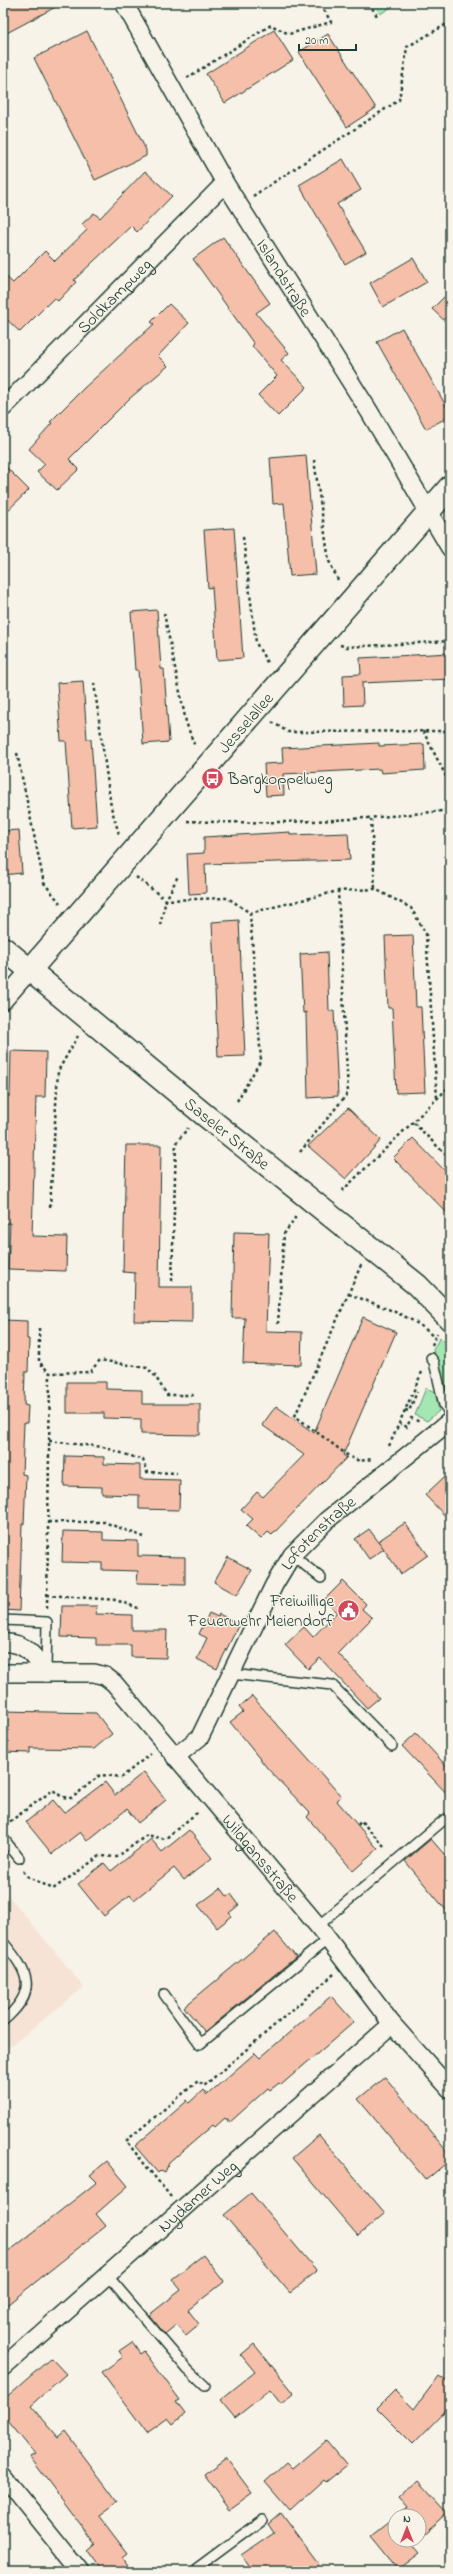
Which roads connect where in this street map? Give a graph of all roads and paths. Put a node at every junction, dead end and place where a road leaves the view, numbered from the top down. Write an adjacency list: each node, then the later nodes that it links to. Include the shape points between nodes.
1 (124, 3): 6 (street, Islandstraße)
2 (320, 3): 6 (path, via 331,22 289,34 271,25)
3 (369, 3): 4 (path)
4 (377, 16)
5 (450, 22): 8 (path, via 407,47 398,100)
6 (171, 88): 7 (street, Islandstraße)
7 (225, 183): 8 (street, Islandstraße); 9 (street, Soldkampweg)
8 (239, 205): 12 (street, Islandstraße)
9 (3, 408)
10 (314, 460): 15 (path, via 329,561)
11 (450, 487): 12 (street, Jesselallee)
12 (429, 511): 14 (street, Islandstraße); 40 (street, Jesselallee)
13 (243, 537): 19 (path, via 256,643)
14 (450, 548)
15 (339, 582)
16 (164, 613): 24 (path, via 186,722)
17 (450, 641): 18 (path, via 347,647)
18 (340, 645)
19 (268, 664)
20 (94, 683): 30 (path, via 111,807)
21 (272, 722): 22 (path, via 288,732)
22 (423, 731): 23 (path); 26 (path)
23 (450, 731)
24 (195, 747)
25 (17, 753): 36 (path, via 44,883)
26 (450, 784)
27 (450, 810): 28 (path)
28 (371, 819): 29 (path, via 232,823); 33 (path)
29 (187, 821)
30 (119, 834)
31 (178, 876): 35 (path)
32 (137, 878): 35 (path)
33 (375, 889): 34 (path); 44 (path, via 411,908 426,934)
34 (338, 891): 37 (path); 48 (path, via 348,1093)
35 (166, 900): 37 (path, via 228,898); 38 (path)
36 (60, 903)
37 (250, 913): 45 (path, via 261,1060)
38 (160, 925)
39 (3, 948): 40 (street, Saseler Straße)
40 (30, 970): 41 (street); 57 (street, Saseler Straße, via 201,1112 418,1285)
41 (3, 1001)
42 (78, 1036): 51 (path, via 58,1071)
43 (450, 1086): 44 (path)
44 (437, 1098): 46 (path)
45 (237, 1101)
46 (414, 1123): 49 (path); 50 (path)
47 (190, 1124): 54 (path, via 176,1143)
48 (300, 1152)
49 (445, 1154)
50 (342, 1191)
51 (50, 1207)
52 (300, 1212): 56 (path, via 284,1234)
53 (362, 1265): 55 (path)
54 (172, 1281)
55 (349, 1294): 59 (path, via 414,1322 430,1332); 70 (path, via 296,1416 359,1461)
56 (278, 1324)
57 (444, 1324): 59 (path)
58 (39, 1328): 62 (path, via 39,1362)
59 (435, 1339): 60 (path)
60 (431, 1354): 66 (lane, via 444,1405)
61 (423, 1369): 65 (path)
62 (50, 1373): 64 (path, via 90,1372 100,1360 147,1368 167,1395); 68 (path)
63 (418, 1392): 65 (path, via 409,1411)
64 (195, 1395)
65 (405, 1410): 69 (path)
66 (450, 1414)
67 (450, 1421): 74 (street, Lofotenstraße, via 327,1520)
68 (49, 1441): 71 (path, via 104,1447 143,1460 147,1472); 72 (path)
69 (387, 1449)
70 (379, 1457)
71 (176, 1473)
72 (48, 1522): 73 (path, via 104,1522); 76 (path)
73 (144, 1537)
74 (292, 1555): 75 (lane); 83 (street, Lofotenstraße, via 274,1585)
75 (321, 1578)
76 (47, 1595): 77 (path, via 116,1600); 79 (path)
77 (138, 1608)
78 (3, 1620): 79 (lane)
79 (47, 1622): 82 (lane)
80 (3, 1642): 82 (street, via 27,1649)
81 (3, 1673): 82 (street, Wildgansstraße)
82 (46, 1673): 84 (street, Wildgansstraße, via 94,1673 105,1676 114,1683)
83 (231, 1674): 85 (lane, via 332,1686); 86 (street, Lofotenstraße, via 200,1736)
84 (164, 1743): 86 (street, Wildgansstraße); 90 (path, via 122,1777 100,1775 72,1798 62,1797 52,1790)
85 (392, 1746)
86 (175, 1757): 87 (street, Wildgansstraße)
87 (212, 1800): 93 (path, via 165,1839 141,1837 117,1857 100,1856 53,1889 27,1876 17,1865); 94 (street, Wildgansstraße)
88 (450, 1818): 94 (lane, via 444,1820)
89 (358, 1825): 92 (path, via 361,1821)
90 (3, 1827)
91 (3, 1838): 93 (lane)
92 (385, 1848)
93 (19, 1858)
94 (323, 1933): 96 (street, Wildgansstraße); 97 (lane, via 200,2044)
95 (3, 1942): 98 (lane, via 25,1970 28,1986 18,2008)
96 (346, 1964): 99 (street, Wildgansstraße); 101 (path, via 204,2086 198,2081 126,2141)
97 (164, 1994)
98 (3, 2021)
99 (392, 2024): 100 (street, Wildgansstraße); 101 (street, Nydamer Weg)
100 (450, 2088)
101 (181, 2210): 102 (street, Nydamer Weg)
102 (107, 2275): 103 (street, Nydamer Weg); 104 (lane, via 188,2370)
103 (5, 2360)
104 (205, 2386)
105 (3, 2476): 107 (street)
106 (262, 2520): 108 (lane)
107 (80, 2571)
108 (193, 2571)

